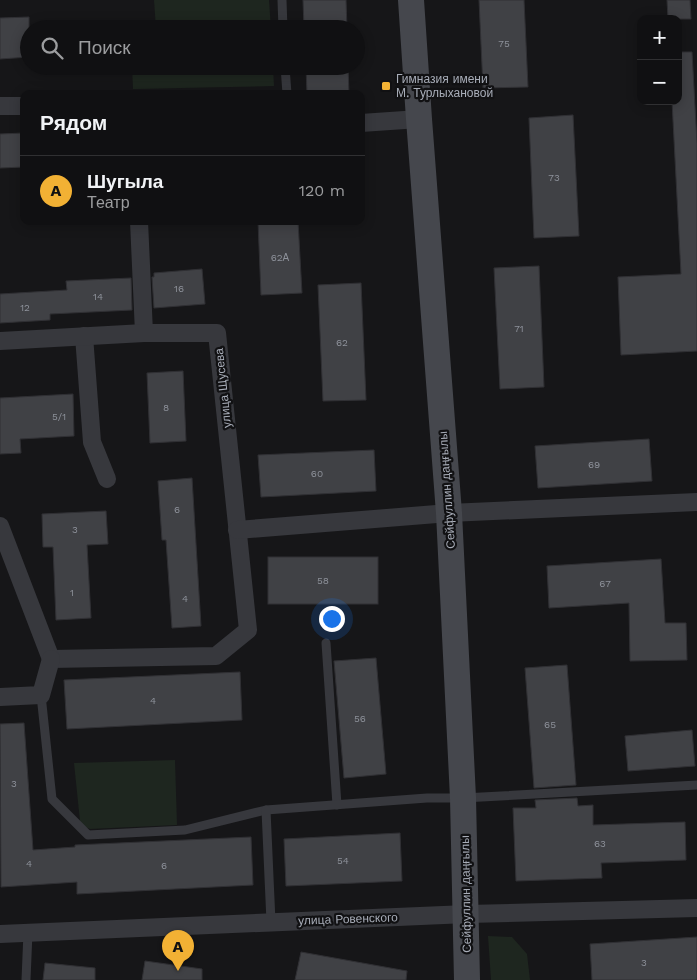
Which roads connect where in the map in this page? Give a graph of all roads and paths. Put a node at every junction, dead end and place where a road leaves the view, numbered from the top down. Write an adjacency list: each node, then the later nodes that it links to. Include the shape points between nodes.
1 (282, 0): 3 (lane)
2 (411, 0): 8 (main road, Сейфуллин даңғылы)
3 (283, 20)
4 (286, 75): 5 (lane)
5 (287, 90)
6 (0, 106): 7 (street)
7 (20, 106)
8 (419, 119): 9 (street); 16 (main road, Сейфуллин даңғылы)
9 (365, 122)
10 (139, 225): 11 (street)
11 (144, 333): 12 (street, улица Щусева); 18 (street, улица Щусева, via 217,333)
12 (84, 336): 13 (street, улица Щусева); 14 (street, via 92,442)
13 (0, 341)
14 (107, 479)
15 (697, 502): 16 (street)
16 (449, 513): 18 (street); 24 (main road, Сейфуллин даңғылы)
17 (0, 526): 20 (street)
18 (237, 530): 20 (street, улица Щусева, via 248,630 216,656)
19 (326, 643): 25 (lane)
20 (51, 659): 21 (street)
21 (41, 695): 22 (street); 26 (lane, via 52,799 88,835 185,830)
22 (0, 697)
23 (697, 786): 24 (lane)
24 (463, 798): 25 (lane); 28 (main road, Сейфуллин даңғылы)
25 (337, 805): 26 (lane)
26 (266, 810): 29 (lane)
27 (697, 908): 28 (street, улица Ровенского)
28 (466, 914): 29 (street, улица Ровенского); 33 (main road, Сейфуллин даңғылы)
29 (271, 922): 30 (street, улица Ровенского)
30 (28, 932): 31 (street, улица Ровенского); 32 (lane)
31 (0, 934)
32 (26, 980)
33 (467, 980)

